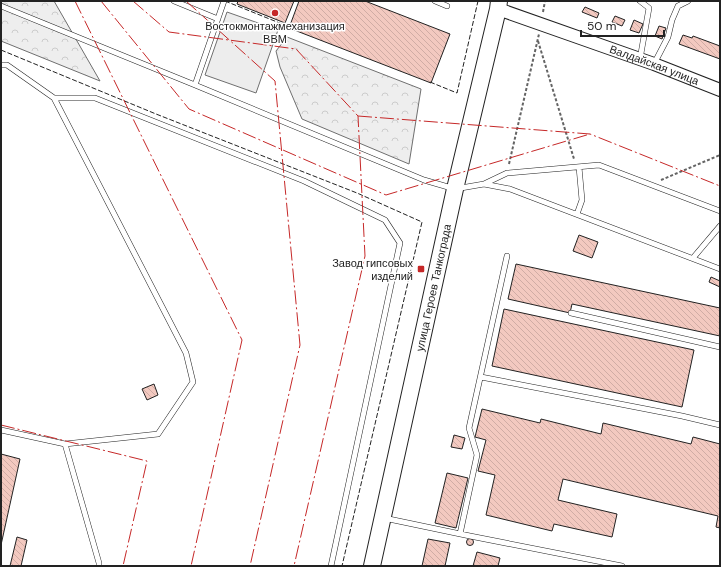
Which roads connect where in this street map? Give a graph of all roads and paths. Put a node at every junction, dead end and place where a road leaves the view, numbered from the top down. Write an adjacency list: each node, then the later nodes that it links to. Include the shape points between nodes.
1 (174, 1): 10 (lane)
2 (224, 1): 10 (lane)
3 (435, 1): 9 (lane)
4 (640, 1): 13 (lane, via 649,8)
5 (688, 1): 6 (lane)
6 (678, 3): 14 (lane, via 668,37)
7 (500, 4): 11 (street, Валдайская улица); 24 (main road, улица Героев Танкограда)
8 (1, 6): 16 (lane)
9 (447, 6)
10 (218, 19): 16 (lane)
11 (541, 25): 12 (path); 13 (street, Валдайская улица)
12 (538, 40): 20 (path); 21 (path)
13 (640, 59): 14 (street, Валдайская улица)
14 (654, 64): 17 (street, Валдайская улица)
15 (1, 65): 18 (lane, via 7,65)
16 (195, 85): 24 (lane, via 424,180)
17 (720, 90)
18 (54, 98): 36 (lane, via 186,353 193,382 158,434); 40 (lane, via 95,98 304,181 385,220 400,243)
19 (720, 155): 23 (path)
20 (578, 167): 21 (lane); 23 (lane, via 599,165); 26 (lane, via 582,200)
21 (507, 174): 22 (lane)
22 (484, 184): 24 (lane); 26 (lane, via 510,189)
23 (651, 185): 25 (lane)
24 (455, 189): 37 (main road, улица Героев Танкограда)
25 (720, 211)
26 (577, 214): 29 (lane)
27 (720, 226): 29 (lane)
28 (507, 256): 33 (lane)
29 (693, 258): 30 (lane)
30 (720, 269)
31 (571, 313): 32 (lane)
32 (720, 347)
33 (481, 377): 34 (lane); 38 (lane, via 469,428 477,455)
34 (720, 425)
35 (1, 430): 36 (lane)
36 (65, 444): 39 (lane)
37 (383, 517): 38 (lane); 41 (main road, улица Героев Танкограда)
38 (460, 534): 42 (lane)
39 (99, 566)
40 (331, 566)
41 (372, 566)
42 (622, 566)

